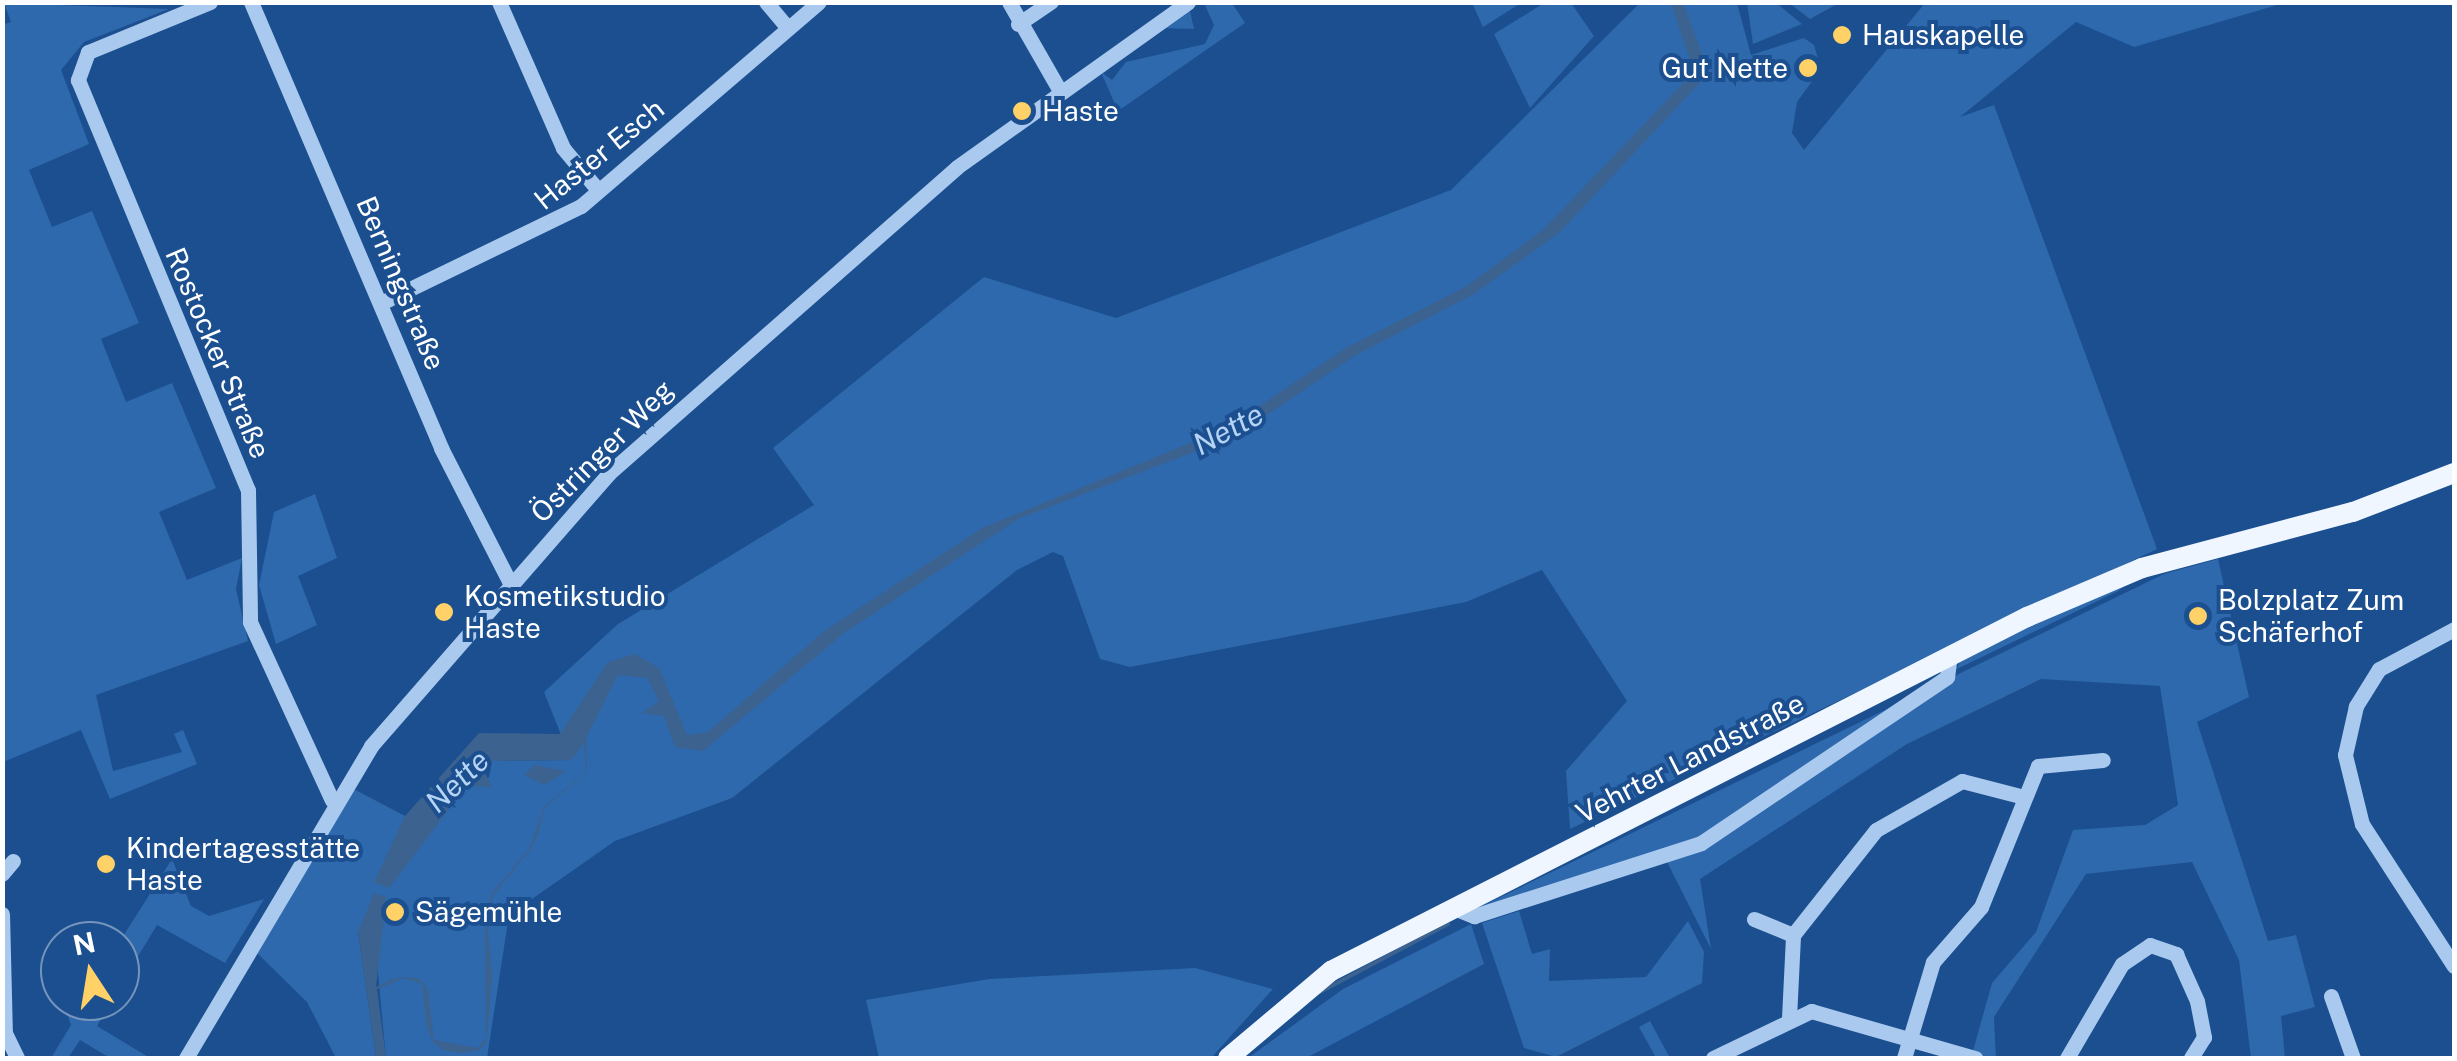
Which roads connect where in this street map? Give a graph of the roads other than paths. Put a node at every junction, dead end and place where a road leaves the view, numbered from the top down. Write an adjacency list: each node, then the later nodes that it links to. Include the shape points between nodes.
1 (210, 2): 20 (street, Rostocker Straße, via 88,52 78,80 248,490 250,622)
2 (251, 2): 13 (street, Berningstraße)
3 (499, 2): 12 (street, via 562,148)
4 (766, 2): 10 (street)
5 (820, 2): 10 (street, Haster Esch)
6 (1009, 2): 9 (street)
7 (1051, 2): 9 (street)
8 (1188, 2): 11 (street, Östringer Weg)
9 (1018, 24): 11 (street)
10 (786, 26): 12 (street, Haster Esch)
11 (1060, 91): 15 (street, Östringer Weg, via 689,399)
12 (598, 190): 13 (street, Haster Esch, via 540,233)
13 (384, 302): 15 (street, Berningstraße, via 448,462)
14 (2454, 473): 17 (main road, Vehrter Landstraße, via 2353,512 2142,568)
15 (510, 581): 20 (street, Östringer Weg)
16 (2454, 628): 25 (street, via 2379,669 2356,706 2345,755 2362,824)
17 (1950, 656): 21 (main road, Vehrter Landstraße); 21 (street, Vehrter Landstraße, via 1947,676 1874,729 1662,862 1474,916)
18 (2103, 760): 19 (street, via 2038,766)
19 (2024, 797): 24 (street, via 1962,781 1876,830); 28 (street, via 1981,907 1933,962)
20 (332, 800): 30 (street, Östringer Weg)
21 (1454, 908): 31 (main road, Vehrter Landstraße, via 1331,971)
22 (2, 914): 29 (street, via 5,1032)
23 (1754, 919): 24 (street)
24 (1793, 935): 27 (street)
25 (2454, 966)
26 (2331, 996): 37 (street)
27 (1790, 1018): 28 (street, via 1833,1014); 32 (street)
28 (1910, 1040): 33 (street); 34 (street)
29 (17, 1058)
30 (186, 1058)
31 (1228, 1058)
32 (1713, 1058)
33 (1904, 1058)
34 (1975, 1058)
35 (2066, 1058): 36 (street, via 2122,964 2150,945 2176,954 2197,1002 2204,1037)
36 (2190, 1058)
37 (2353, 1058)

